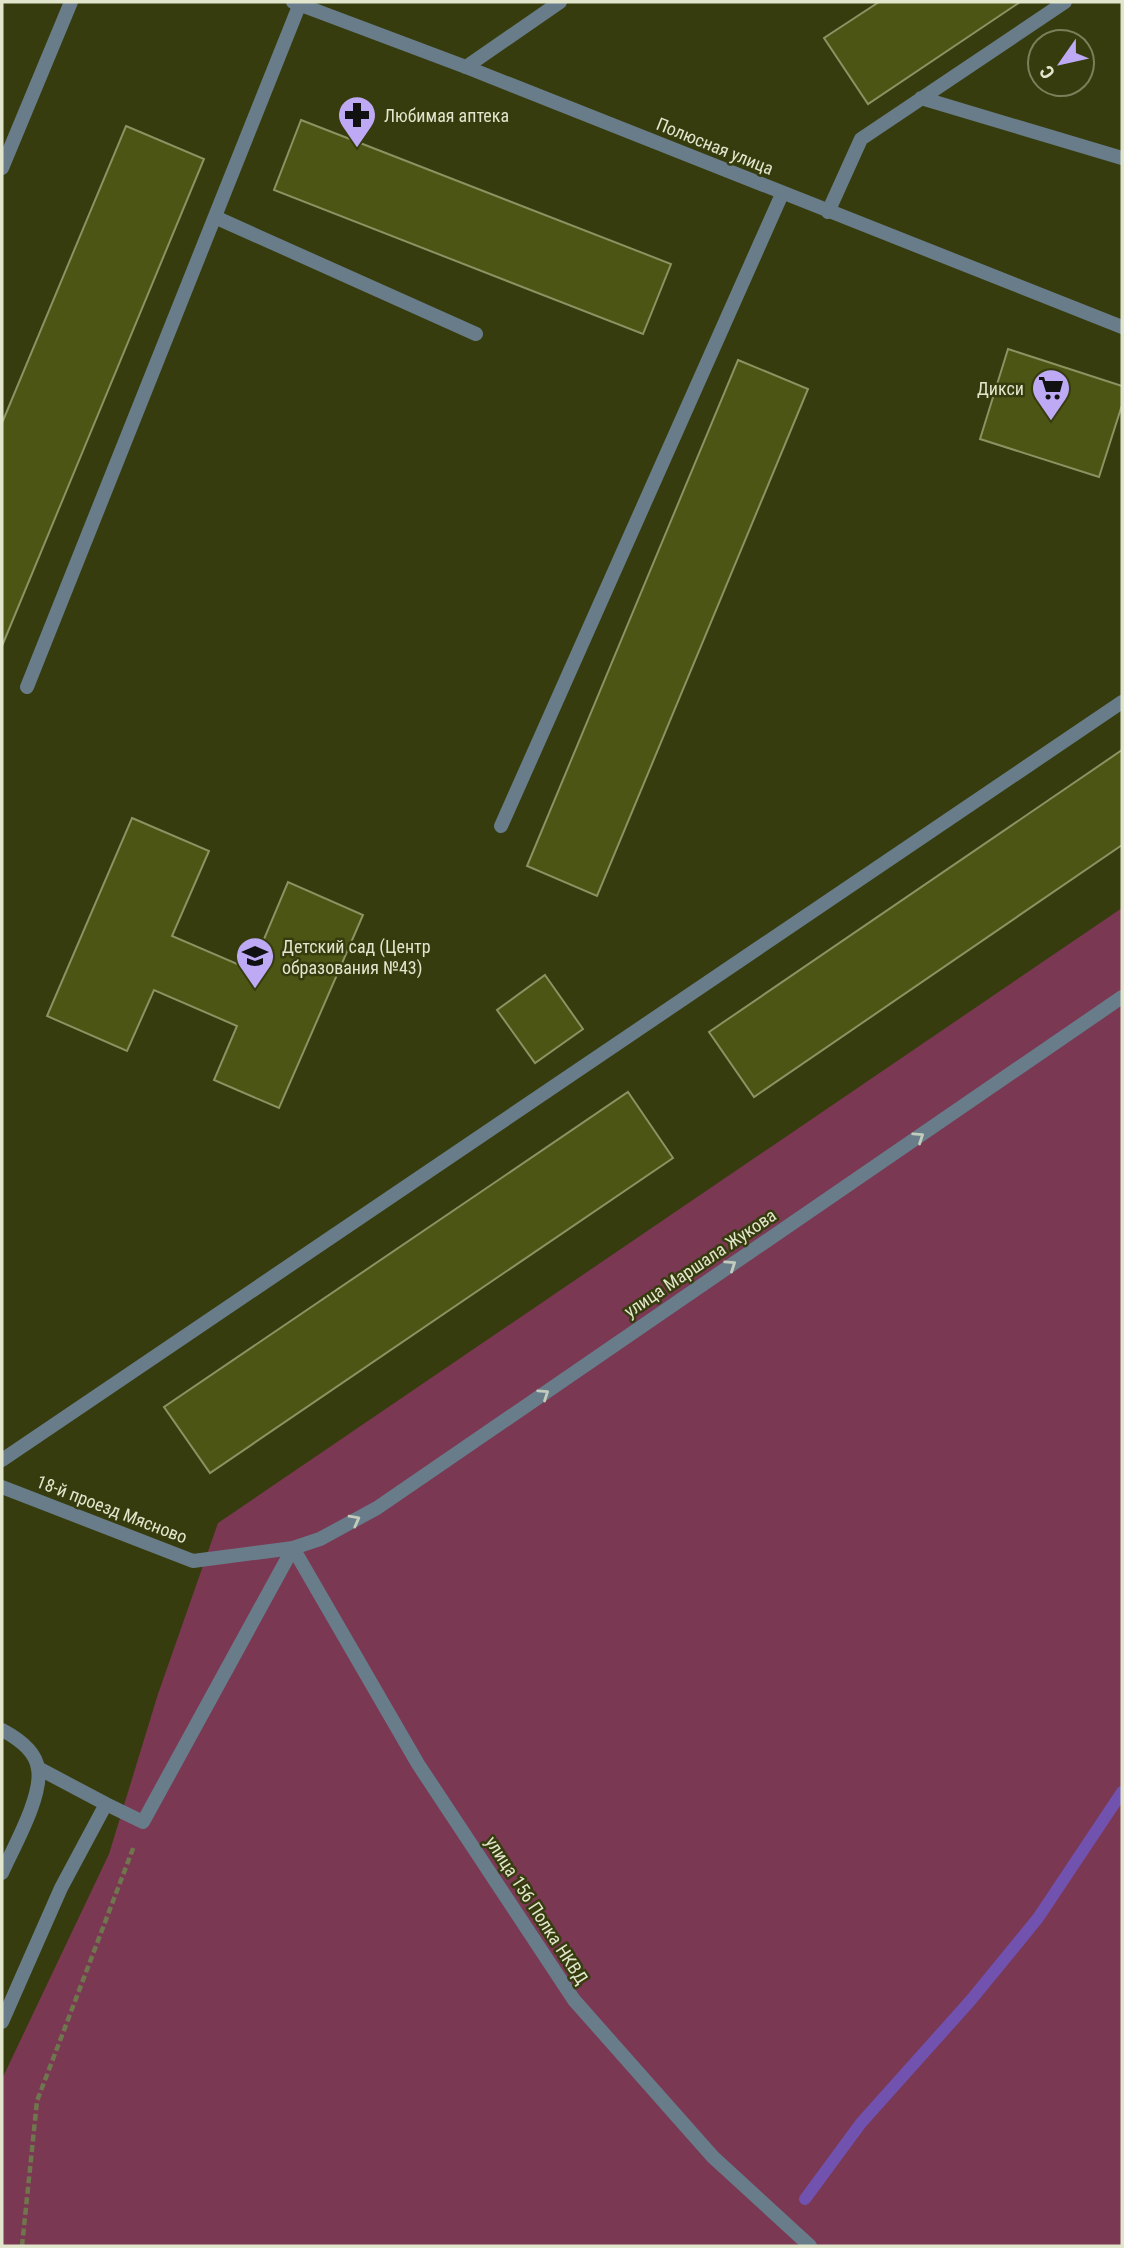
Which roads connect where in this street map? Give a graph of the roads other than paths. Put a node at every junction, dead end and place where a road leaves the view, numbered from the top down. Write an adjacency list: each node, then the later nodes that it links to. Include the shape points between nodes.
1 (71, 2): 8 (street)
2 (559, 2): 5 (street)
3 (1065, 2): 6 (street)
4 (296, 4): 5 (street, Полюсная улица); 11 (street)
5 (466, 67): 9 (street, Полюсная улица)
6 (920, 98): 7 (street); 10 (street, via 861,139)
7 (1122, 158)
8 (2, 168)
9 (782, 194): 10 (street, Полюсная улица); 16 (street)
10 (828, 212): 12 (street, Полюсная улица)
11 (217, 218): 13 (street); 14 (street)
12 (1122, 327)
13 (476, 334)
14 (27, 687)
15 (1122, 702): 18 (street)
16 (501, 825)
17 (1122, 997): 20 (street, улица Маршала Жукова, one-way to 17, via 377,1508)
18 (2, 1460)
19 (2, 1487): 20 (street, 18-й проезд Мясново, via 193,1561)
20 (293, 1548): 23 (street, via 143,1822); 26 (street, улица 156 Полка НКВД, via 418,1764 574,2000 713,2157)
21 (2, 1730): 22 (street, via 25,1745)
22 (38, 1768): 23 (street); 24 (street, via 36,1793)
23 (107, 1804): 25 (street, via 61,1888)
24 (2, 1874)
25 (2, 2022)
26 (810, 2246)

